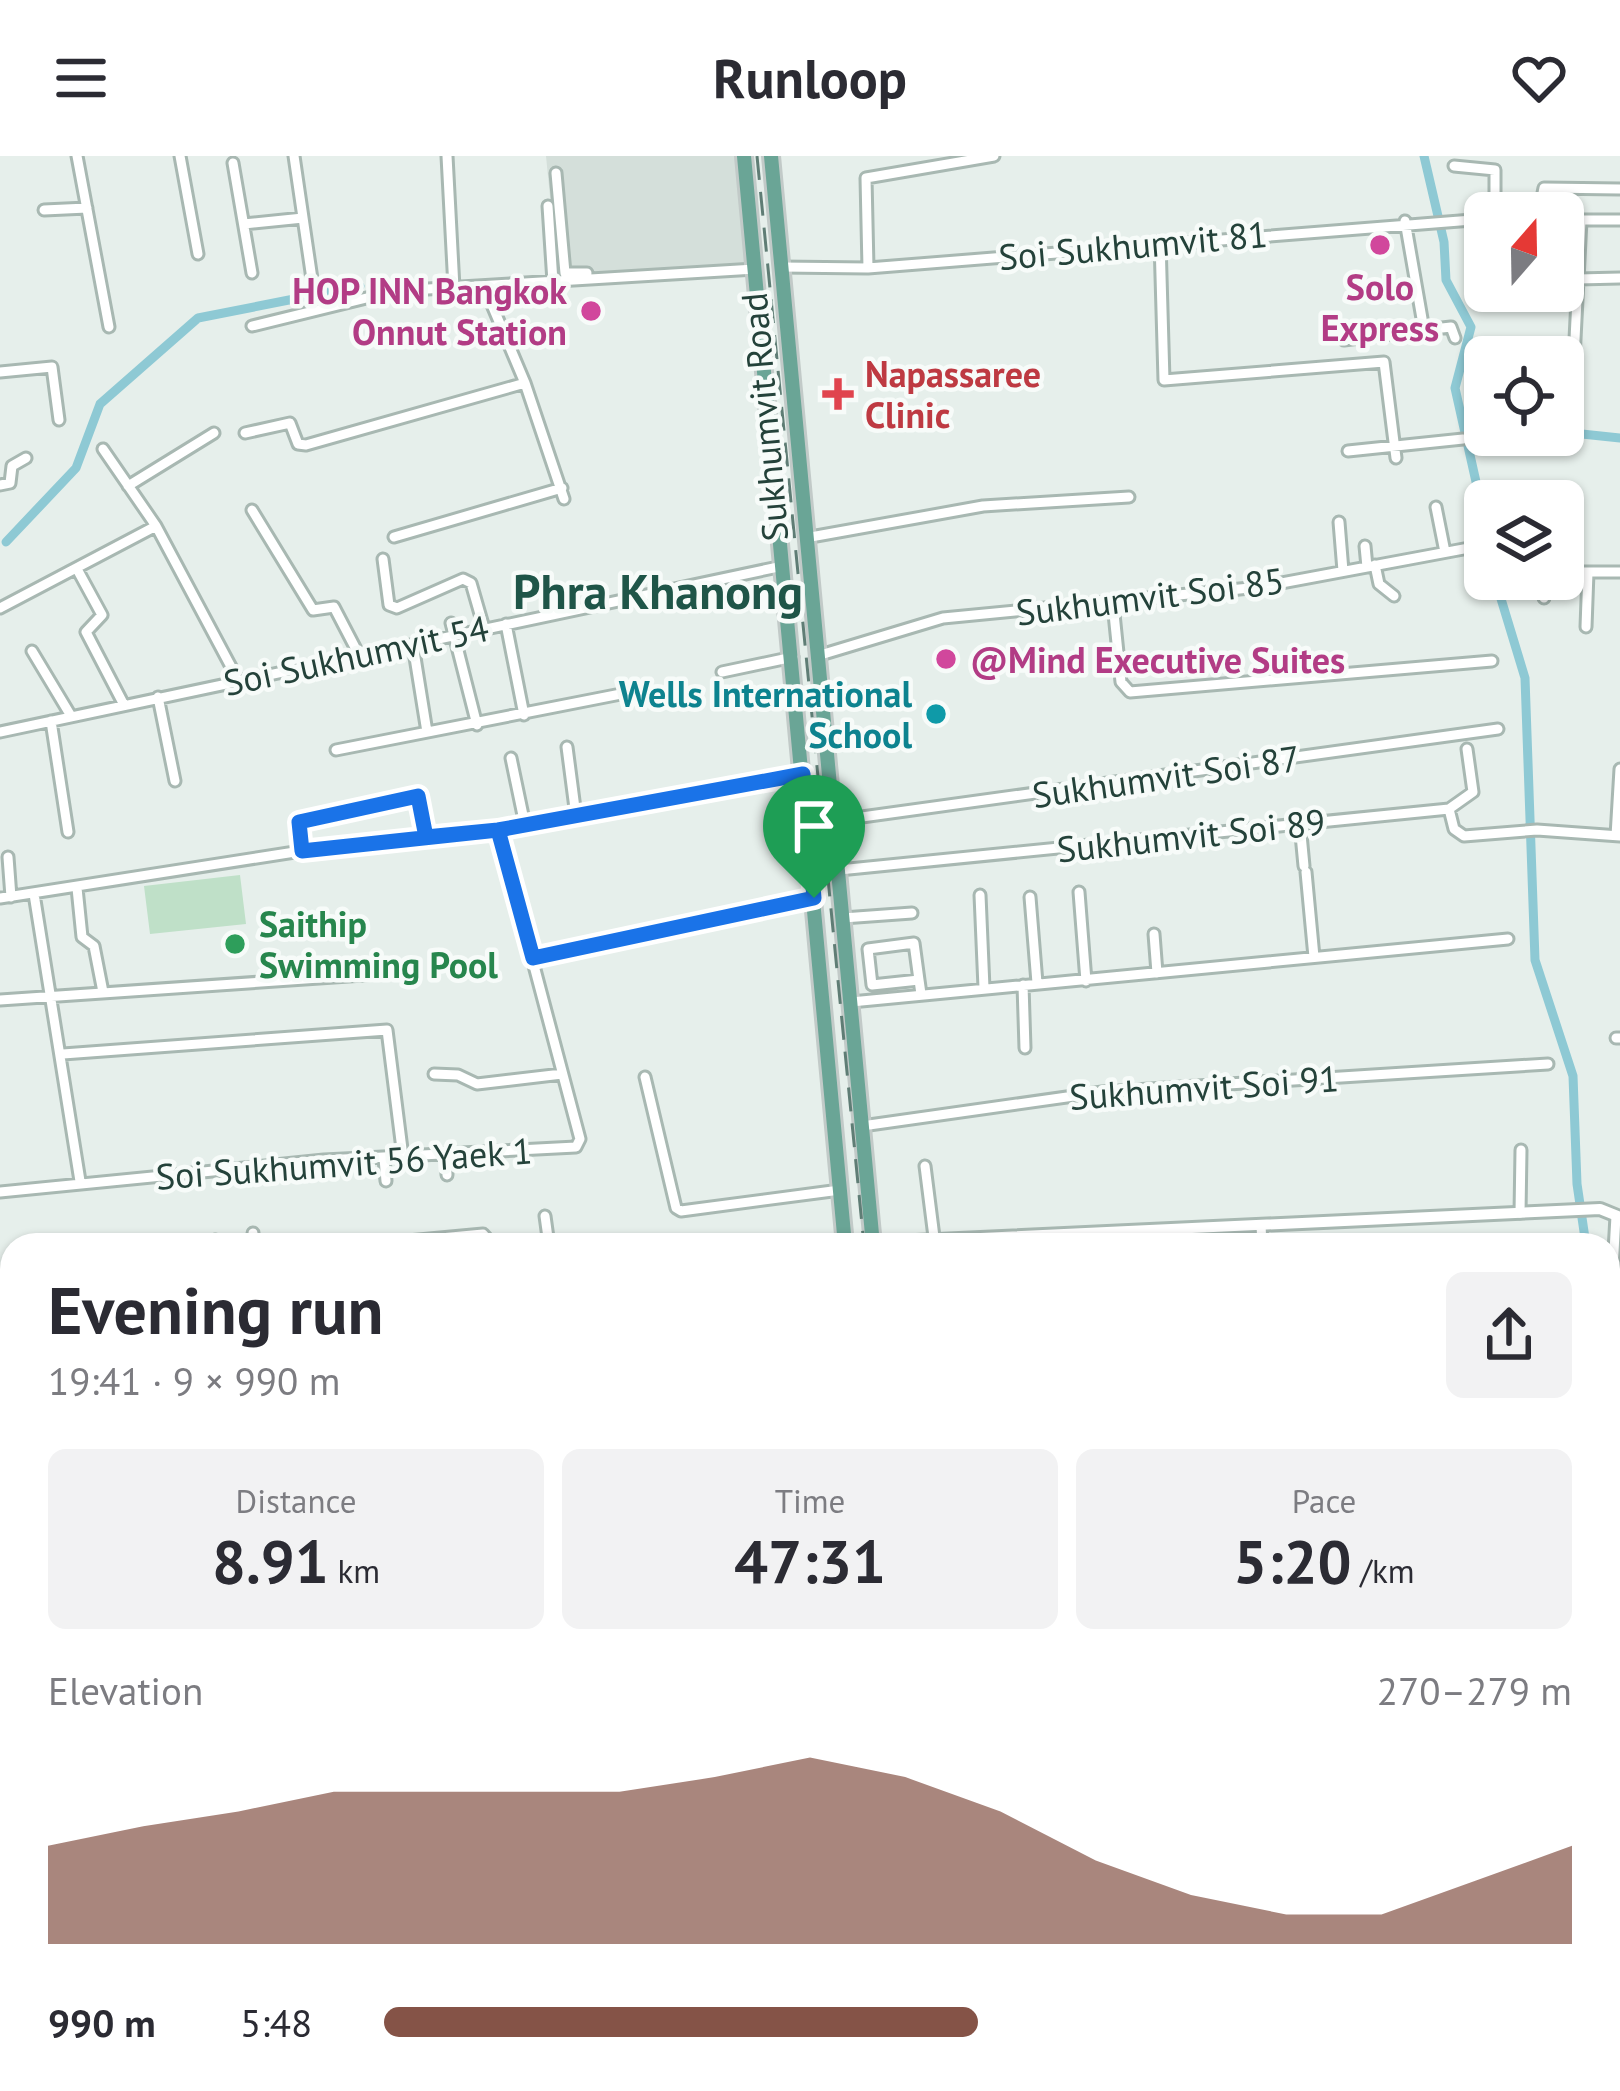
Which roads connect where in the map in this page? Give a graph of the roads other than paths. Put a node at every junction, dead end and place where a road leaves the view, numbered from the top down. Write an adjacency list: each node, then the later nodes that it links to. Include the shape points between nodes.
1 (77, 156): 15 (street)
2 (180, 156): 24 (street)
3 (294, 156): 17 (street)
4 (447, 156): 35 (street)
5 (744, 156): 27 (main road, Sukhumvit Road)
6 (771, 156): 25 (main road, Sukhumvit Road)
7 (994, 156): 26 (street, via 866,178)
8 (233, 163): 22 (street)
9 (1454, 166): 12 (street, via 1495,170)
10 (556, 173): 29 (street, via 565,273)
11 (1620, 189): 13 (street)
12 (1495, 192)
13 (1543, 192)
14 (548, 206): 33 (street)
15 (87, 208): 16 (street); 37 (street)
16 (44, 210)
17 (303, 218): 22 (street); 31 (street)
18 (1464, 219): 21 (street, Soi Sukhumvit 81)
19 (1584, 220): 20 (street)
20 (1620, 220)
21 (1405, 221): 23 (street, Soi Sukhumvit 81); 38 (street)
22 (244, 224): 28 (street)
23 (1160, 242): 26 (street, Soi Sukhumvit 81); 49 (street, via 1164,380 1384,362)
24 (198, 254)
25 (781, 267): 26 (street, Soi Sukhumvit 81); 27 (main road); 59 (main road, Sukhumvit Road)
26 (868, 268)
27 (755, 269): 33 (street); 64 (main road, Sukhumvit Road)
28 (252, 273)
29 (587, 273)
30 (1620, 278): 32 (street)
31 (313, 279)
32 (1584, 279)
33 (553, 281): 34 (street)
34 (484, 286): 35 (street); 42 (street)
35 (454, 288): 36 (street, via 359,296)
36 (252, 326)
37 (109, 327)
38 (1424, 330): 39 (street, via 1451,327); 40 (street)
39 (1455, 338)
40 (1344, 340)
41 (0, 372): 43 (street, via 50,367)
42 (525, 383): 45 (street, via 306,446 290,423); 58 (street, via 563,494)
43 (59, 421)
44 (214, 433): 52 (street)
45 (245, 433)
46 (1463, 439): 49 (street)
47 (103, 448): 52 (street)
48 (1348, 451): 49 (street)
49 (1396, 452)
50 (26, 458): 51 (street)
51 (0, 485)
52 (128, 486): 57 (street)
53 (1129, 497): 59 (street, via 983,506)
54 (1436, 507): 62 (street)
55 (252, 509): 81 (street, via 313,610 333,606)
56 (1339, 522): 67 (street)
57 (156, 526): 66 (street); 86 (street)
58 (394, 537)
59 (805, 538): 82 (main road, Sukhumvit Road)
60 (1364, 546): 65 (street)
61 (1464, 549): 62 (street, Sukhumvit Soi 85)
62 (1445, 552): 65 (street, Sukhumvit Soi 85)
63 (383, 559): 77 (street, via 393,608 463,579)
64 (783, 566): 75 (street, Soi Sukhumvit 54); 83 (main road, Sukhumvit Road)
65 (1371, 566): 67 (street, Sukhumvit Soi 85); 71 (street)
66 (77, 569): 73 (street); 89 (street, via 102,615 86,632)
67 (1343, 572): 72 (street, Sukhumvit Soi 85)
68 (1584, 572): 69 (street)
69 (1588, 572): 70 (street); 76 (street)
70 (1620, 572)
71 (1394, 596)
72 (1113, 604): 82 (street, Sukhumvit Soi 85, via 943,618); 84 (street, via 1121,682 1130,692)
73 (0, 608)
74 (452, 623): 78 (street)
75 (506, 624): 77 (street, Soi Sukhumvit 54); 90 (street)
76 (1586, 627)
77 (484, 628): 78 (street, Soi Sukhumvit 54)
78 (456, 635): 79 (street, Soi Sukhumvit 54); 93 (street)
79 (413, 645): 81 (street, Soi Sukhumvit 54); 96 (street)
80 (32, 651): 91 (street)
81 (359, 655): 86 (street, Soi Sukhumvit 54)
82 (817, 656): 106 (main road, Sukhumvit Road)
83 (793, 658): 85 (street); 102 (main road, Sukhumvit Road)
84 (1492, 661)
85 (722, 672)
86 (237, 678): 88 (street, Soi Sukhumvit 54)
87 (632, 692): 90 (street)
88 (158, 698): 89 (street, Soi Sukhumvit 54); 103 (street)
89 (124, 705): 91 (street, Soi Sukhumvit 54)
90 (524, 715): 93 (street)
91 (71, 716): 92 (street, Soi Sukhumvit 54)
92 (51, 721): 95 (street, Soi Sukhumvit 54); 110 (street)
93 (477, 725): 96 (street)
94 (1498, 729): 106 (street, Sukhumvit Soi 87)
95 (0, 732)
96 (427, 733): 99 (street)
97 (567, 747): 105 (street)
98 (1467, 749): 104 (street, via 1474,792)
99 (335, 750)
100 (511, 758): 108 (street)
101 (1620, 770): 111 (street)
102 (803, 774): 105 (street); 122 (main road, Sukhumvit Road)
103 (176, 781)
104 (1449, 809): 107 (street, Sukhumvit Soi 89); 111 (street, via 1464,836)
105 (576, 816): 108 (street)
106 (833, 820): 115 (main road, Sukhumvit Road)
107 (1300, 824): 115 (street, Sukhumvit Soi 89); 128 (street)
108 (526, 825): 109 (street)
109 (498, 830): 112 (street); 129 (street, Soi Sukhumvit 56 Yaek 1)
110 (68, 832)
111 (1618, 836)
112 (426, 837): 113 (street); 113 (street, via 417,796 303,817)
113 (302, 851): 116 (street)
114 (8, 857): 120 (street)
115 (839, 870): 124 (main road, Sukhumvit Road)
116 (77, 888): 118 (street); 137 (street, via 82,937 94,945)
117 (1079, 892): 133 (street)
118 (34, 894): 120 (street); 139 (street)
119 (980, 895): 136 (street)
120 (6, 897)
121 (1030, 897): 134 (street)
122 (814, 898): 126 (main road, Sukhumvit Road); 129 (street)
123 (912, 913): 124 (street)
124 (844, 925): 126 (main road); 141 (main road, Sukhumvit Road)
125 (1154, 934): 130 (street)
126 (818, 936): 157 (main road, Sukhumvit Road)
127 (1508, 939): 128 (street)
128 (1314, 957): 130 (street)
129 (533, 958): 145 (street, Soi Sukhumvit 56 Yaek 1)
130 (1157, 973): 133 (street)
131 (377, 974): 137 (street)
132 (920, 980): 132 (street, via 914,943 868,949 872,985); 138 (street)
133 (1086, 981): 134 (street)
134 (1037, 983): 135 (street)
135 (1023, 985): 136 (street); 142 (street)
136 (984, 988): 138 (street)
137 (103, 992): 139 (street)
138 (921, 994): 141 (street)
139 (52, 995): 140 (street); 143 (street)
140 (0, 1000)
141 (851, 1002): 148 (main road, Sukhumvit Road)
142 (1025, 1048)
143 (63, 1054): 151 (street, via 387,1030); 156 (street)
144 (1548, 1064): 148 (street, Sukhumvit Soi 91, via 1102,1092)
145 (562, 1073): 146 (street, via 477,1084); 150 (street, Soi Sukhumvit 56 Yaek 1, via 576,1147)
146 (434, 1074)
147 (645, 1077): 157 (street, via 681,1211)
148 (862, 1126): 165 (main road, Sukhumvit Road)
149 (1521, 1150): 159 (street)
150 (446, 1155): 151 (street, Soi Sukhumvit 56 Yaek 1); 154 (street)
151 (403, 1157): 152 (street, Soi Sukhumvit 56 Yaek 1)
152 (384, 1158): 155 (street); 156 (street, Soi Sukhumvit 56 Yaek 1)
153 (925, 1166): 166 (street)
154 (447, 1175)
155 (386, 1180)
156 (80, 1181): 158 (street, Soi Sukhumvit 56 Yaek 1)
157 (840, 1190): 164 (main road, Sukhumvit Road)
158 (0, 1192)
159 (1520, 1213): 161 (street, via 1600,1209); 162 (street)
160 (545, 1216): 163 (street)
161 (1618, 1216)
162 (1261, 1225): 167 (street); 168 (street)
163 (547, 1233)
164 (844, 1233)
165 (872, 1233)
166 (933, 1233)
167 (1043, 1233)
168 (1261, 1233)

